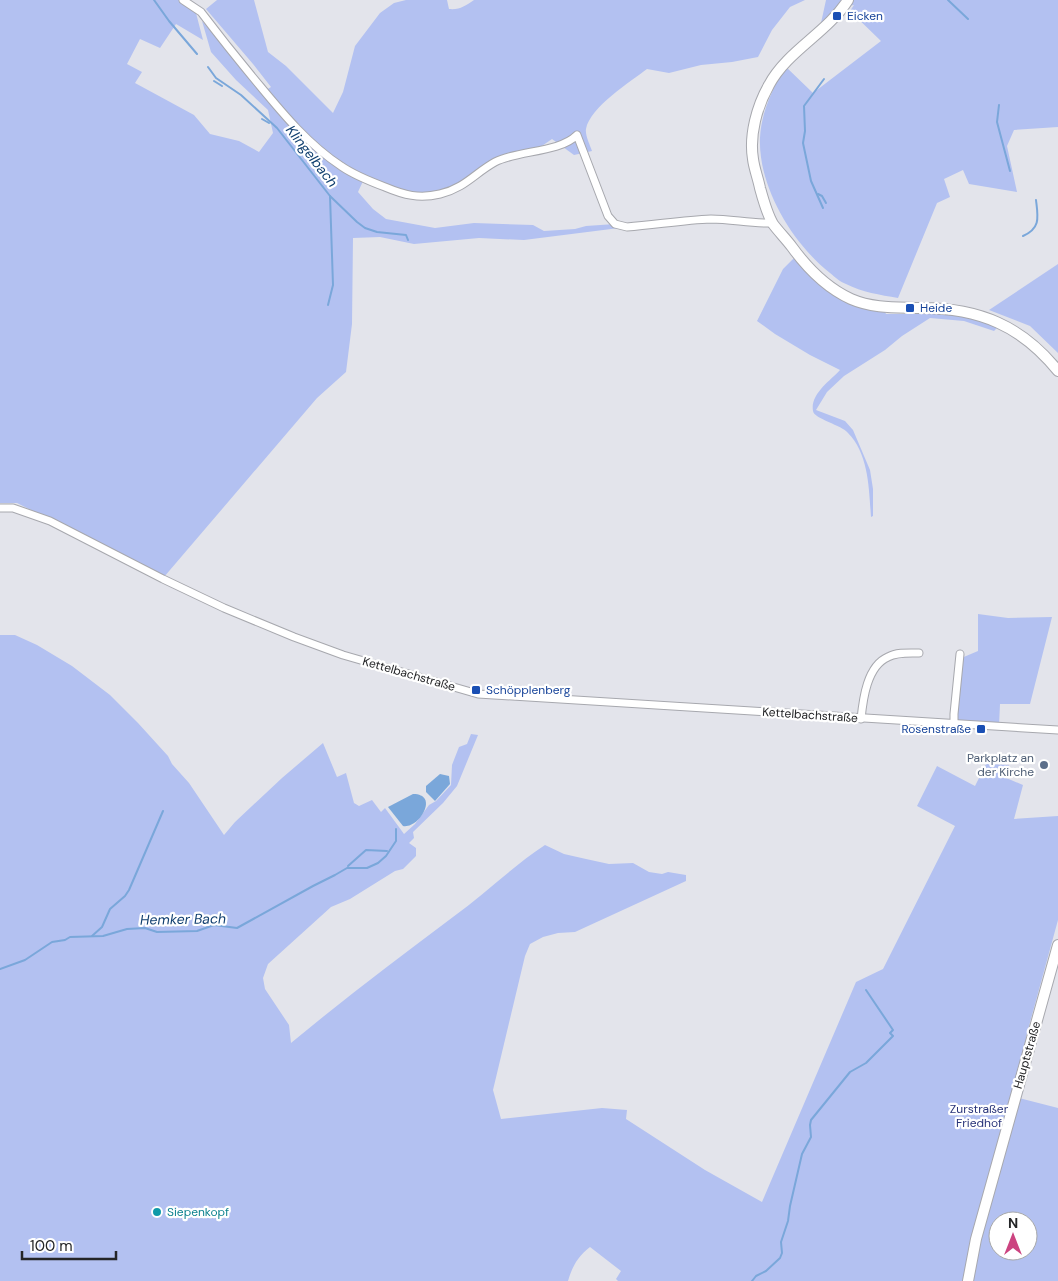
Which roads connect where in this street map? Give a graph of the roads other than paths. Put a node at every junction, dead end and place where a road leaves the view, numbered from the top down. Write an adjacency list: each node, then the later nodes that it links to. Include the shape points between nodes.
1 (183, 0): 3 (street, via 201,12 286,118 320,150 364,179 402,194 417,197 440,194 462,186 496,162 561,145 577,135 608,216 615,224 627,227 708,220)
2 (848, 0): 3 (main road, via 837,16 776,73 757,114 752,157 762,197)
3 (773, 223): 4 (main road, via 814,274 851,299 875,306 951,309 980,315 1004,325 1037,347)
4 (1058, 371)
5 (0, 508): 8 (street, Kettelbachstraße, via 13,508 50,521 163,579 294,637 343,655 478,694)
6 (919, 653): 8 (street, via 889,656 878,663 866,687)
7 (960, 654): 9 (street)
8 (861, 719): 9 (street, Kettelbachstraße)
9 (954, 724): 10 (street, Kettelbachstraße)
10 (1058, 730)
11 (1058, 945): 12 (main road, Hauptstraße, via 976,1239)
12 (968, 1281)

